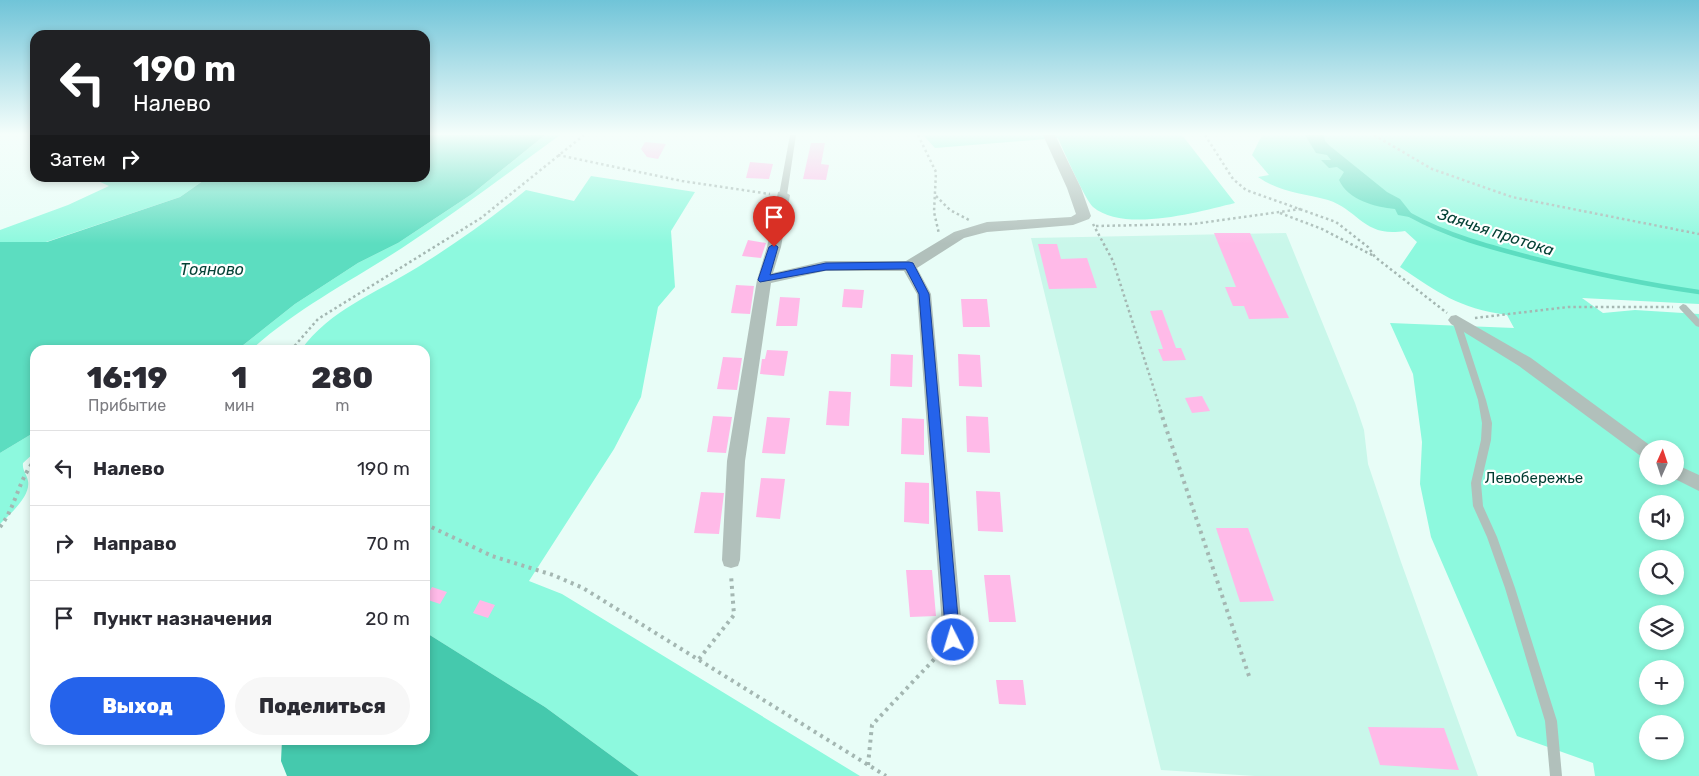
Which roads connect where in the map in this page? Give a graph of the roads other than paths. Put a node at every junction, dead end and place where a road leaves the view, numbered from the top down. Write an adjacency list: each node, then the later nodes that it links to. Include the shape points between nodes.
1 (787, 171): 3 (lane)
2 (1066, 171): 4 (street, via 1084,216 1054,224 987,227 959,235)
3 (783, 195): 5 (street, via 774,247)
4 (909, 266): 5 (street, via 826,266); 13 (street, via 924,294)
5 (764, 280): 12 (street, via 736,461)
6 (1683, 307): 8 (lane)
7 (1456, 320): 9 (street, via 1525,362); 14 (lane, via 1487,423 1476,483 1478,506 1510,588 1551,721)
8 (1699, 324)
9 (1639, 445)
10 (1684, 476): 11 (street)
11 (1699, 484)
12 (730, 560)
13 (953, 640)
14 (1556, 776)

